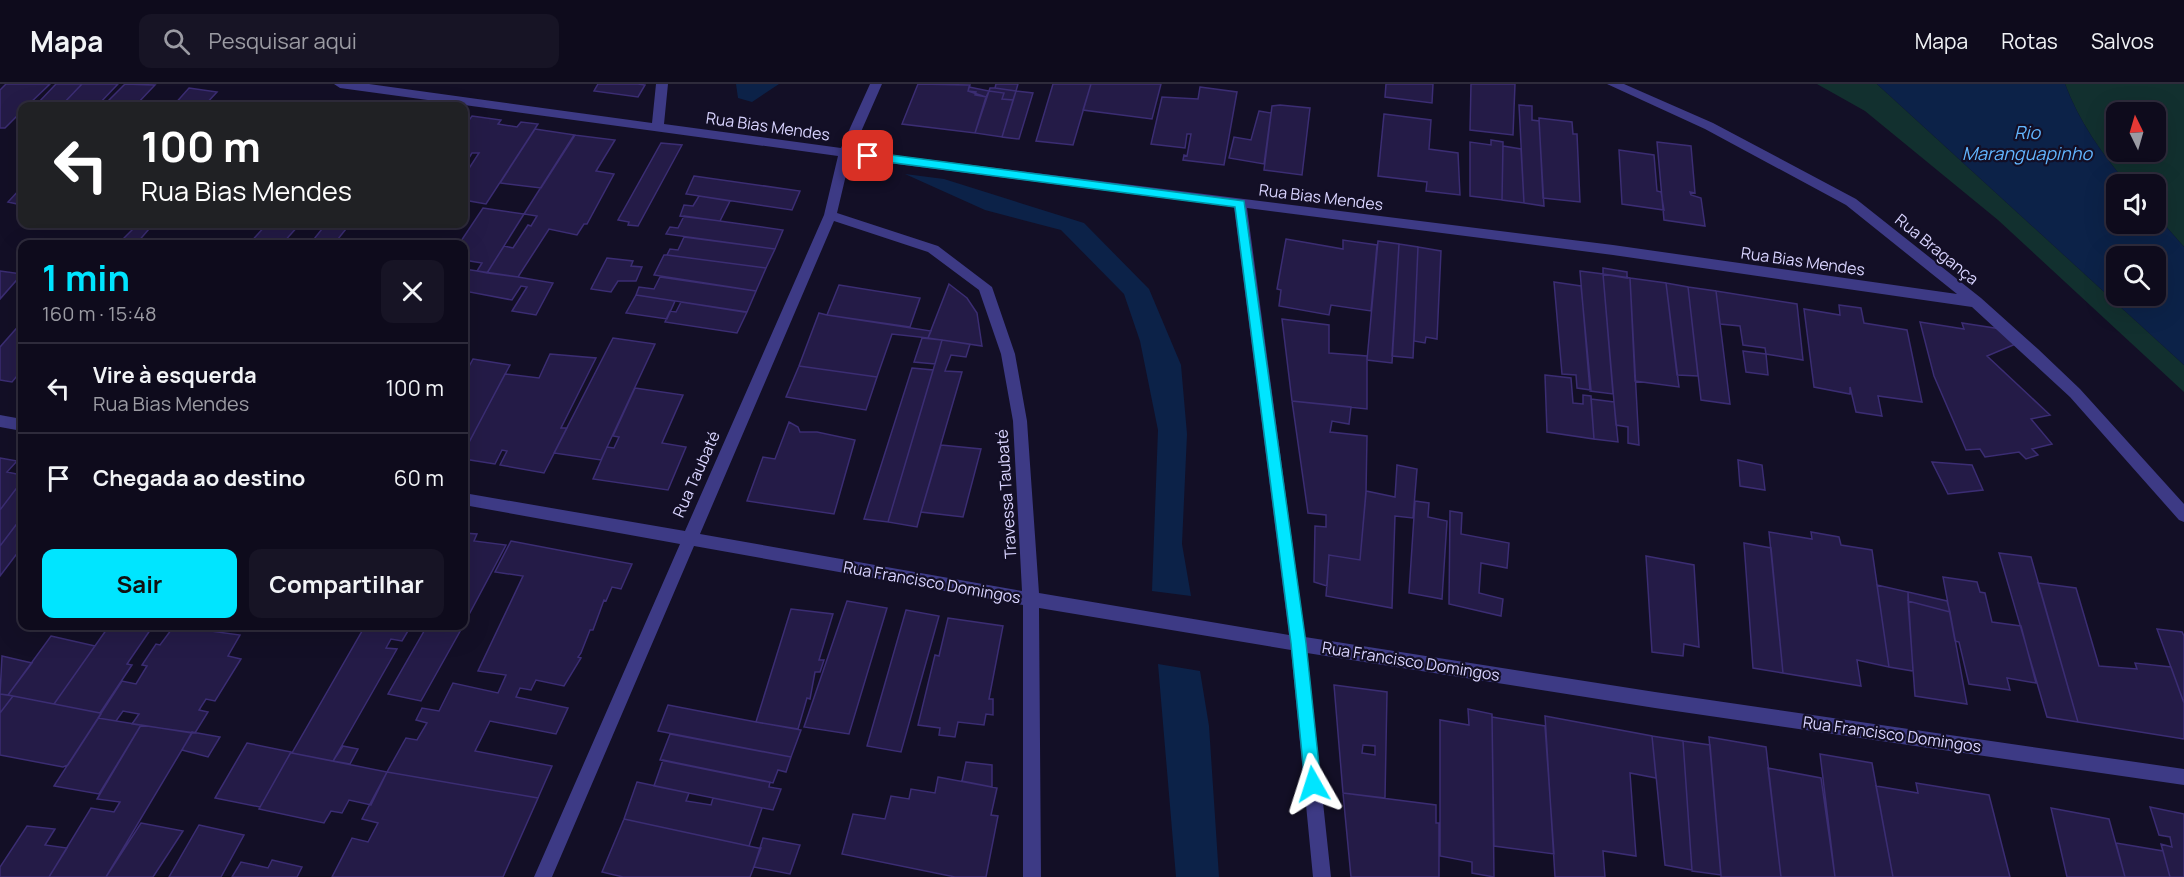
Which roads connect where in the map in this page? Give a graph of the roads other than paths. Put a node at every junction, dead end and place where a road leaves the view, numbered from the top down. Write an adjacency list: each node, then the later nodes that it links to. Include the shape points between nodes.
1 (340, 84): 5 (street, Rua Bias Mendes)
2 (662, 84): 5 (street)
3 (876, 84): 6 (street, Rua Taubaté)
4 (1613, 84): 9 (street, Rua Bragança, via 1709,126 1851,202)
5 (658, 126): 6 (street, Rua Bias Mendes)
6 (845, 153): 7 (street, Rua Bias Mendes); 8 (street, Rua Taubaté)
7 (1240, 204): 9 (street, Rua Bias Mendes, via 1612,250); 16 (street)
8 (830, 215): 14 (street, Rua Taubaté); 15 (street, Travessa Taubaté, via 933,249 985,287 1008,354 1020,421)
9 (1976, 302): 13 (street, Rua Bragança, via 2075,393)
10 (0, 421): 11 (street)
11 (18, 423)
12 (468, 500): 14 (street, Rua Francisco Domingos)
13 (2184, 515)
14 (688, 537): 15 (street, Rua Francisco Domingos); 18 (street, Rua Taubaté)
15 (1031, 600): 16 (street, Rua Francisco Domingos); 19 (street, Travessa Taubaté)
16 (1298, 643): 17 (street, Rua Francisco Domingos); 20 (street)
17 (2184, 777)
18 (543, 877)
19 (1032, 877)
20 (1322, 877)

